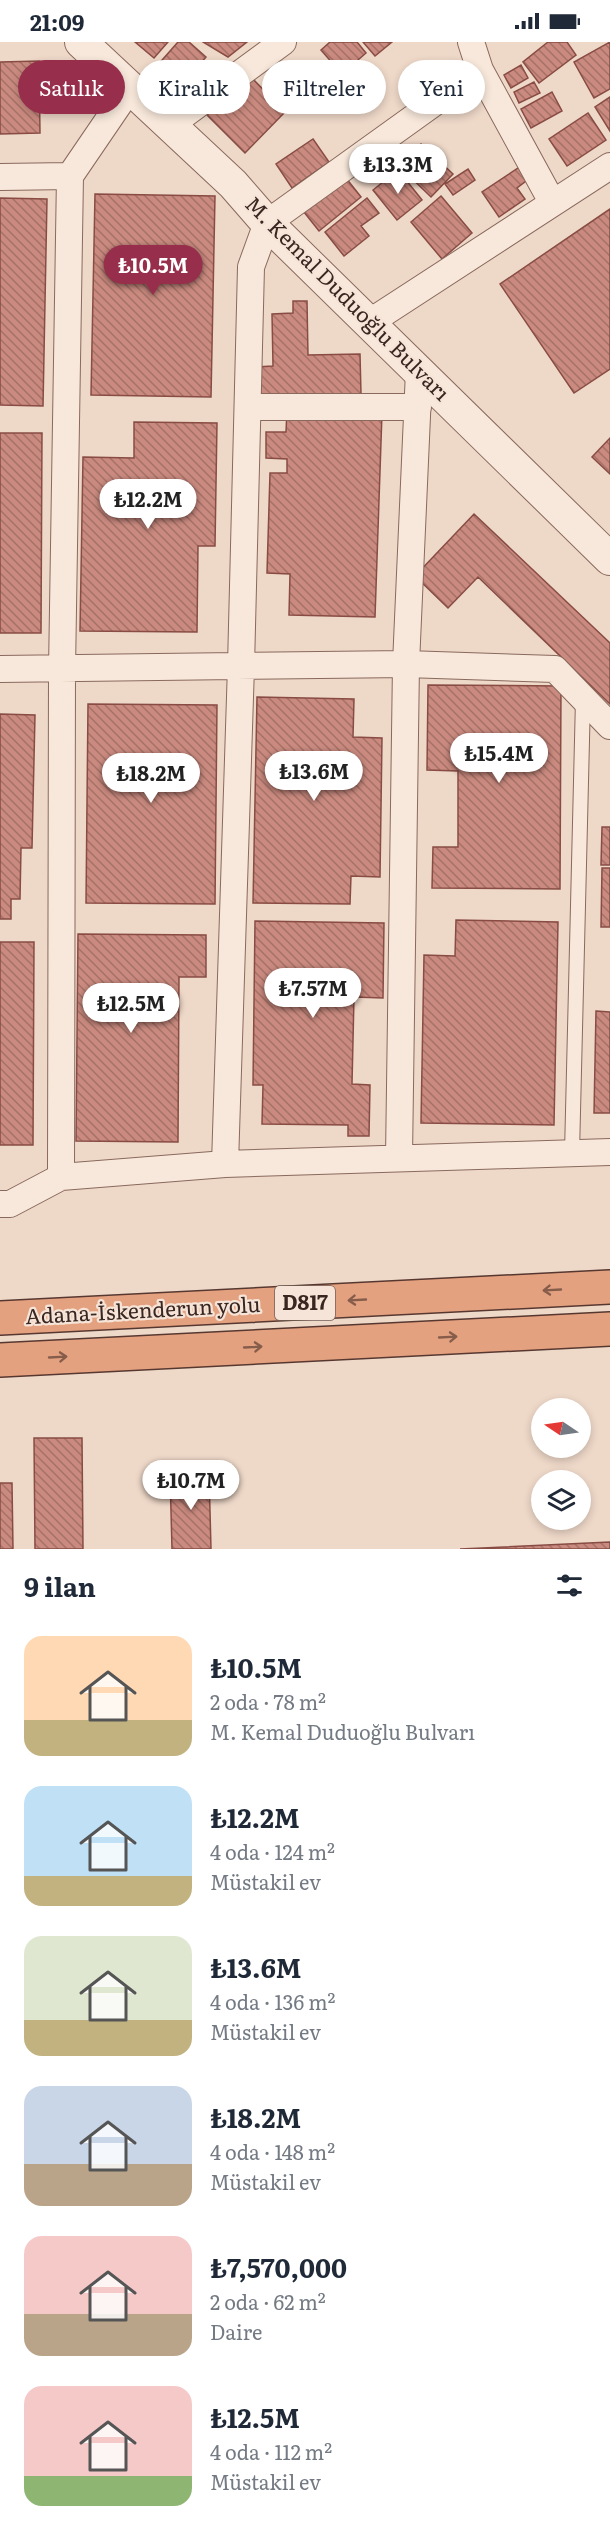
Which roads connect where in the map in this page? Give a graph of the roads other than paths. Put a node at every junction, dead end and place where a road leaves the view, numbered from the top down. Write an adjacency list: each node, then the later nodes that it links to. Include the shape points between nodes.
1 (81, 42): 6 (street, M. Kemal Duduoğlu Bulvarı)
2 (283, 42): 8 (street)
3 (471, 42): 4 (street)
4 (477, 60)
5 (485, 79): 12 (street)
6 (130, 88): 8 (street, M. Kemal Duduoğlu Bulvarı); 11 (street)
7 (419, 114): 13 (street)
8 (170, 125): 13 (street, M. Kemal Duduoğlu Bulvarı, via 233,184)
9 (610, 166): 12 (street)
10 (0, 177): 11 (street)
11 (70, 177): 22 (street)
12 (552, 202): 14 (street)
13 (267, 223): 14 (street, M. Kemal Duduoğlu Bulvarı); 16 (street, via 250,267)
14 (370, 322): 15 (street, M. Kemal Duduoğlu Bulvarı)
15 (419, 371): 17 (street); 18 (street, M. Kemal Duduoğlu Bulvarı)
16 (248, 407): 17 (street); 20 (street)
17 (418, 407): 19 (street)
18 (610, 559)
19 (406, 664): 20 (street); 23 (street, via 555,669); 27 (street)
20 (241, 666): 22 (street); 28 (street)
21 (0, 669): 22 (street)
22 (62, 670): 29 (street)
23 (583, 698): 24 (street); 25 (lane)
24 (610, 726)
25 (572, 1152): 26 (street); 27 (street)
26 (610, 1152)
27 (399, 1157): 28 (street)
28 (225, 1164): 29 (street)
29 (61, 1177): 30 (street, via 10,1204)
30 (0, 1204)
31 (610, 1287): 32 (highway, Adana-İskenderun yolu / D817, one-way to 32)
32 (0, 1318)
33 (610, 1329): 34 (highway, D817, one-way to 33)
34 (0, 1360)

